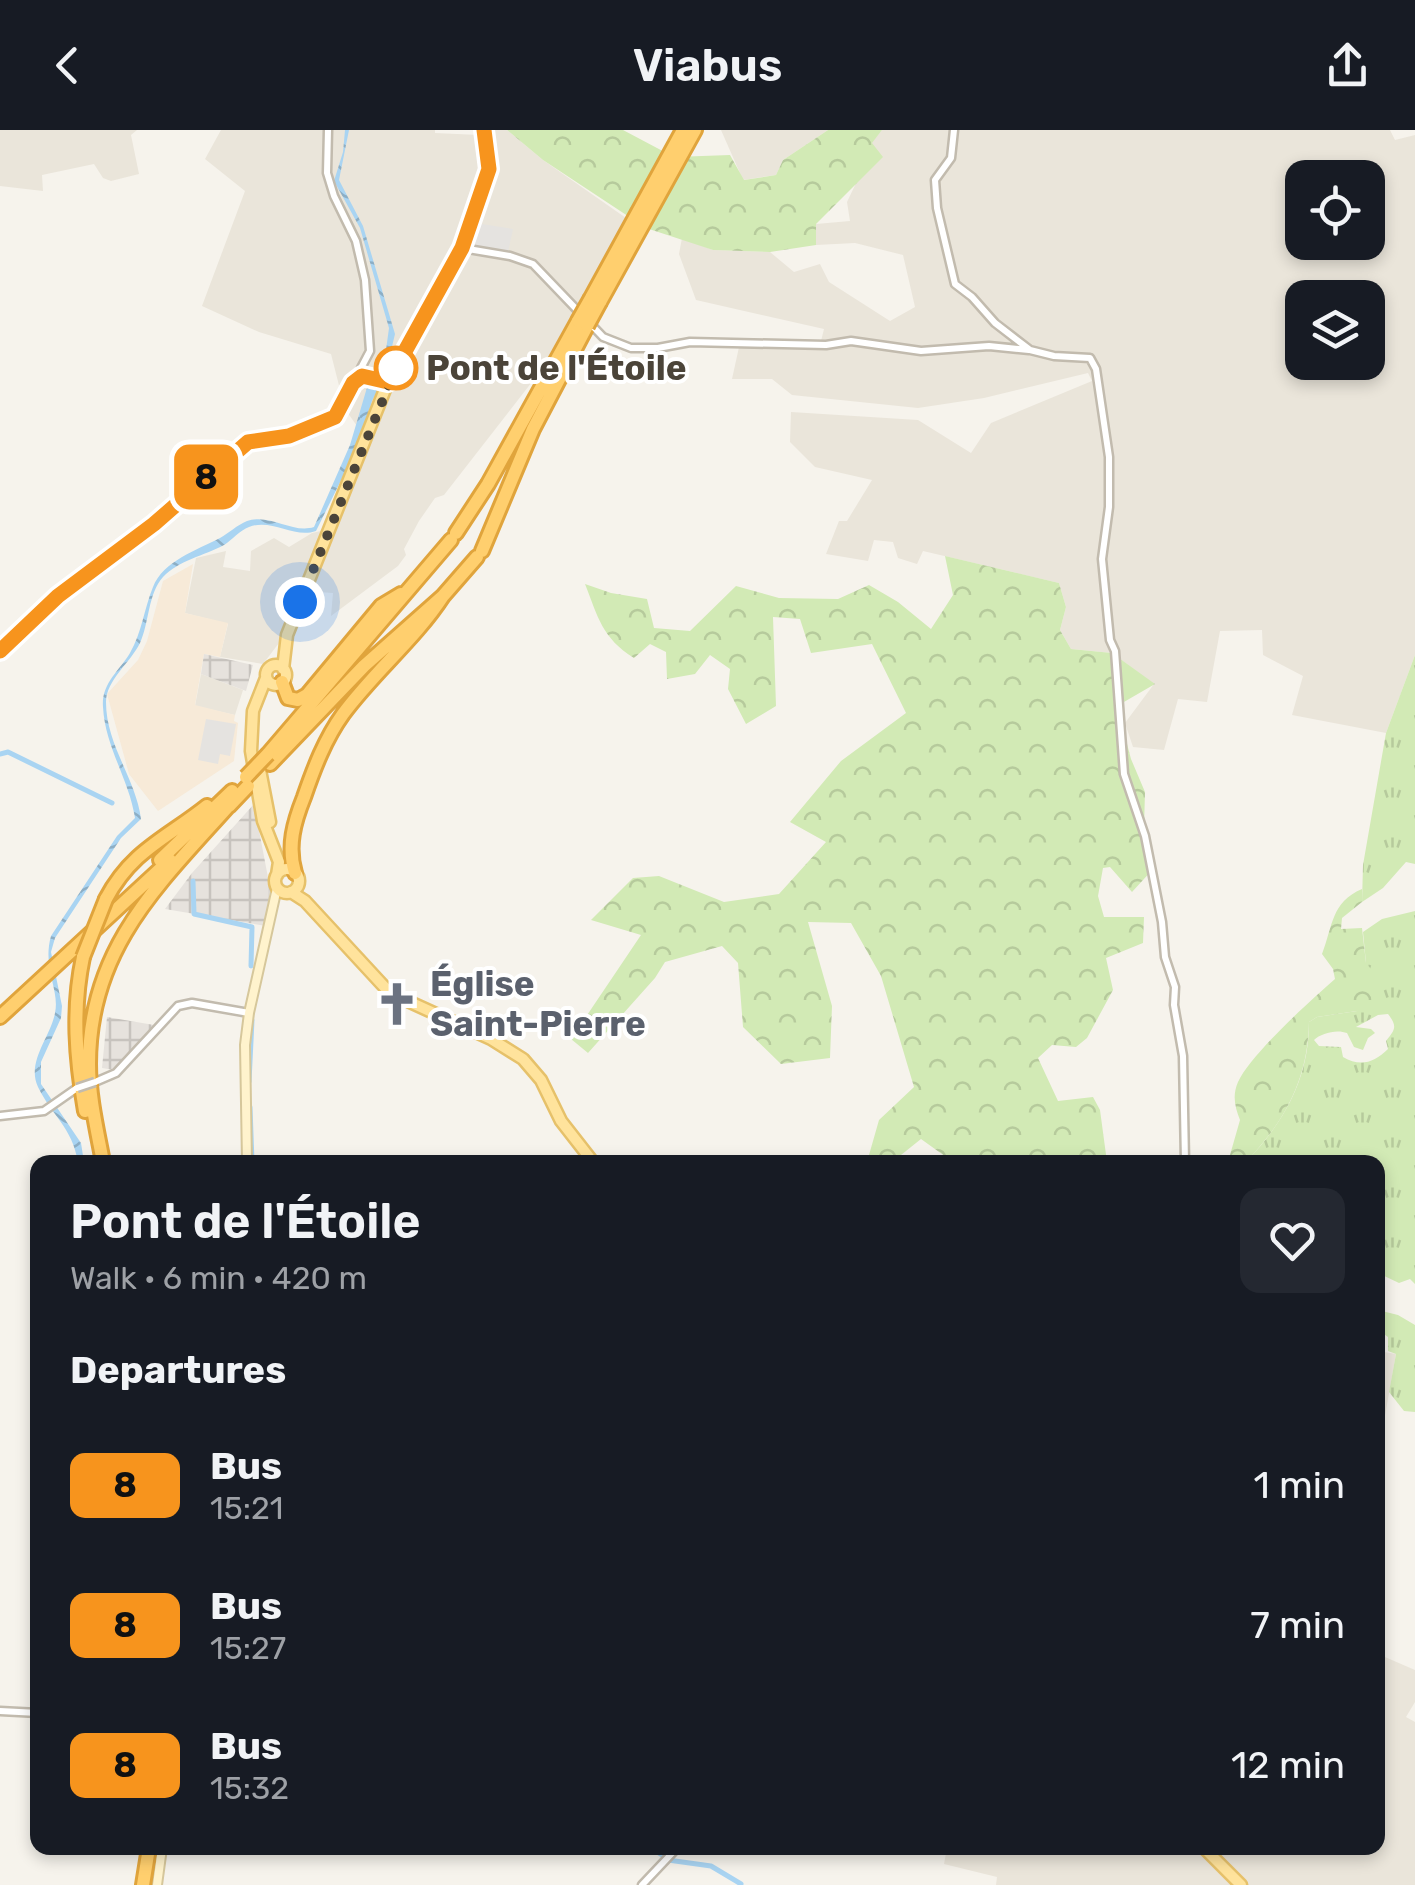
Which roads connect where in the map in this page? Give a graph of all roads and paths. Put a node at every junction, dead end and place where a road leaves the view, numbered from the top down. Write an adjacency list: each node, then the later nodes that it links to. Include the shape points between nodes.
1 (328, 130): 10 (street, via 327,173 365,280 370,351)
2 (484, 130): 6 (main road, via 489,169)
3 (684, 130): 7 (highway)
4 (695, 130): 7 (highway)
5 (954, 130): 9 (street, via 951,158 936,181 955,284)
6 (462, 248): 9 (street, via 533,264 603,337 631,348 852,341 921,351); 11 (main road)
7 (595, 300): 8 (highway, bridge)
8 (583, 324): 12 (highway, via 488,484); 13 (highway, via 479,554)
9 (1030, 350): 32 (street, via 1090,358 1096,369 1109,457 1102,559 1124,774 1145,836 1174,987)
10 (364, 375): 11 (main road); 14 (main road, via 338,414 322,425 248,442 58,596)
11 (386, 381): 15 (main road)
12 (412, 588): 15 (highway, via 381,606 307,696 288,698); 16 (highway)
13 (443, 596): 16 (highway); 19 (highway, via 327,740 296,819)
14 (0, 652)
15 (277, 676): 19 (main road, via 261,706 256,738 270,826)
16 (269, 756): 17 (highway, bridge)
17 (247, 778): 18 (highway); 22 (highway); 28 (highway, bridge, via 142,850 106,898 77,986 75,1035)
18 (232, 802): 22 (highway); 29 (highway, via 148,896 108,964 89,1064)
19 (290, 875): 20 (main road); 20 (main road); 21 (main road)
20 (285, 891): 21 (main road, via 305,901); 25 (main road, via 272,916)
21 (352, 953): 31 (main road, via 390,993 523,1058)
22 (58, 958): 23 (highway)
23 (45, 971): 24 (highway); 26 (highway)
24 (0, 1008)
25 (248, 1013): 27 (street, bridge, via 192,1002 178,1006 116,1073 35,1113); 30 (main road)
26 (0, 1017)
27 (0, 1116)
28 (94, 1155)
29 (102, 1155)
30 (246, 1155)
31 (588, 1155)
32 (1184, 1155)
33 (0, 1711): 34 (street)
34 (30, 1712)
35 (141, 1855): 40 (highway)
36 (147, 1855): 40 (highway)
37 (161, 1855): 41 (main road)
38 (670, 1855): 42 (street)
39 (1211, 1855): 43 (main road)
40 (140, 1885)
41 (158, 1885)
42 (642, 1885)
43 (1241, 1885)

